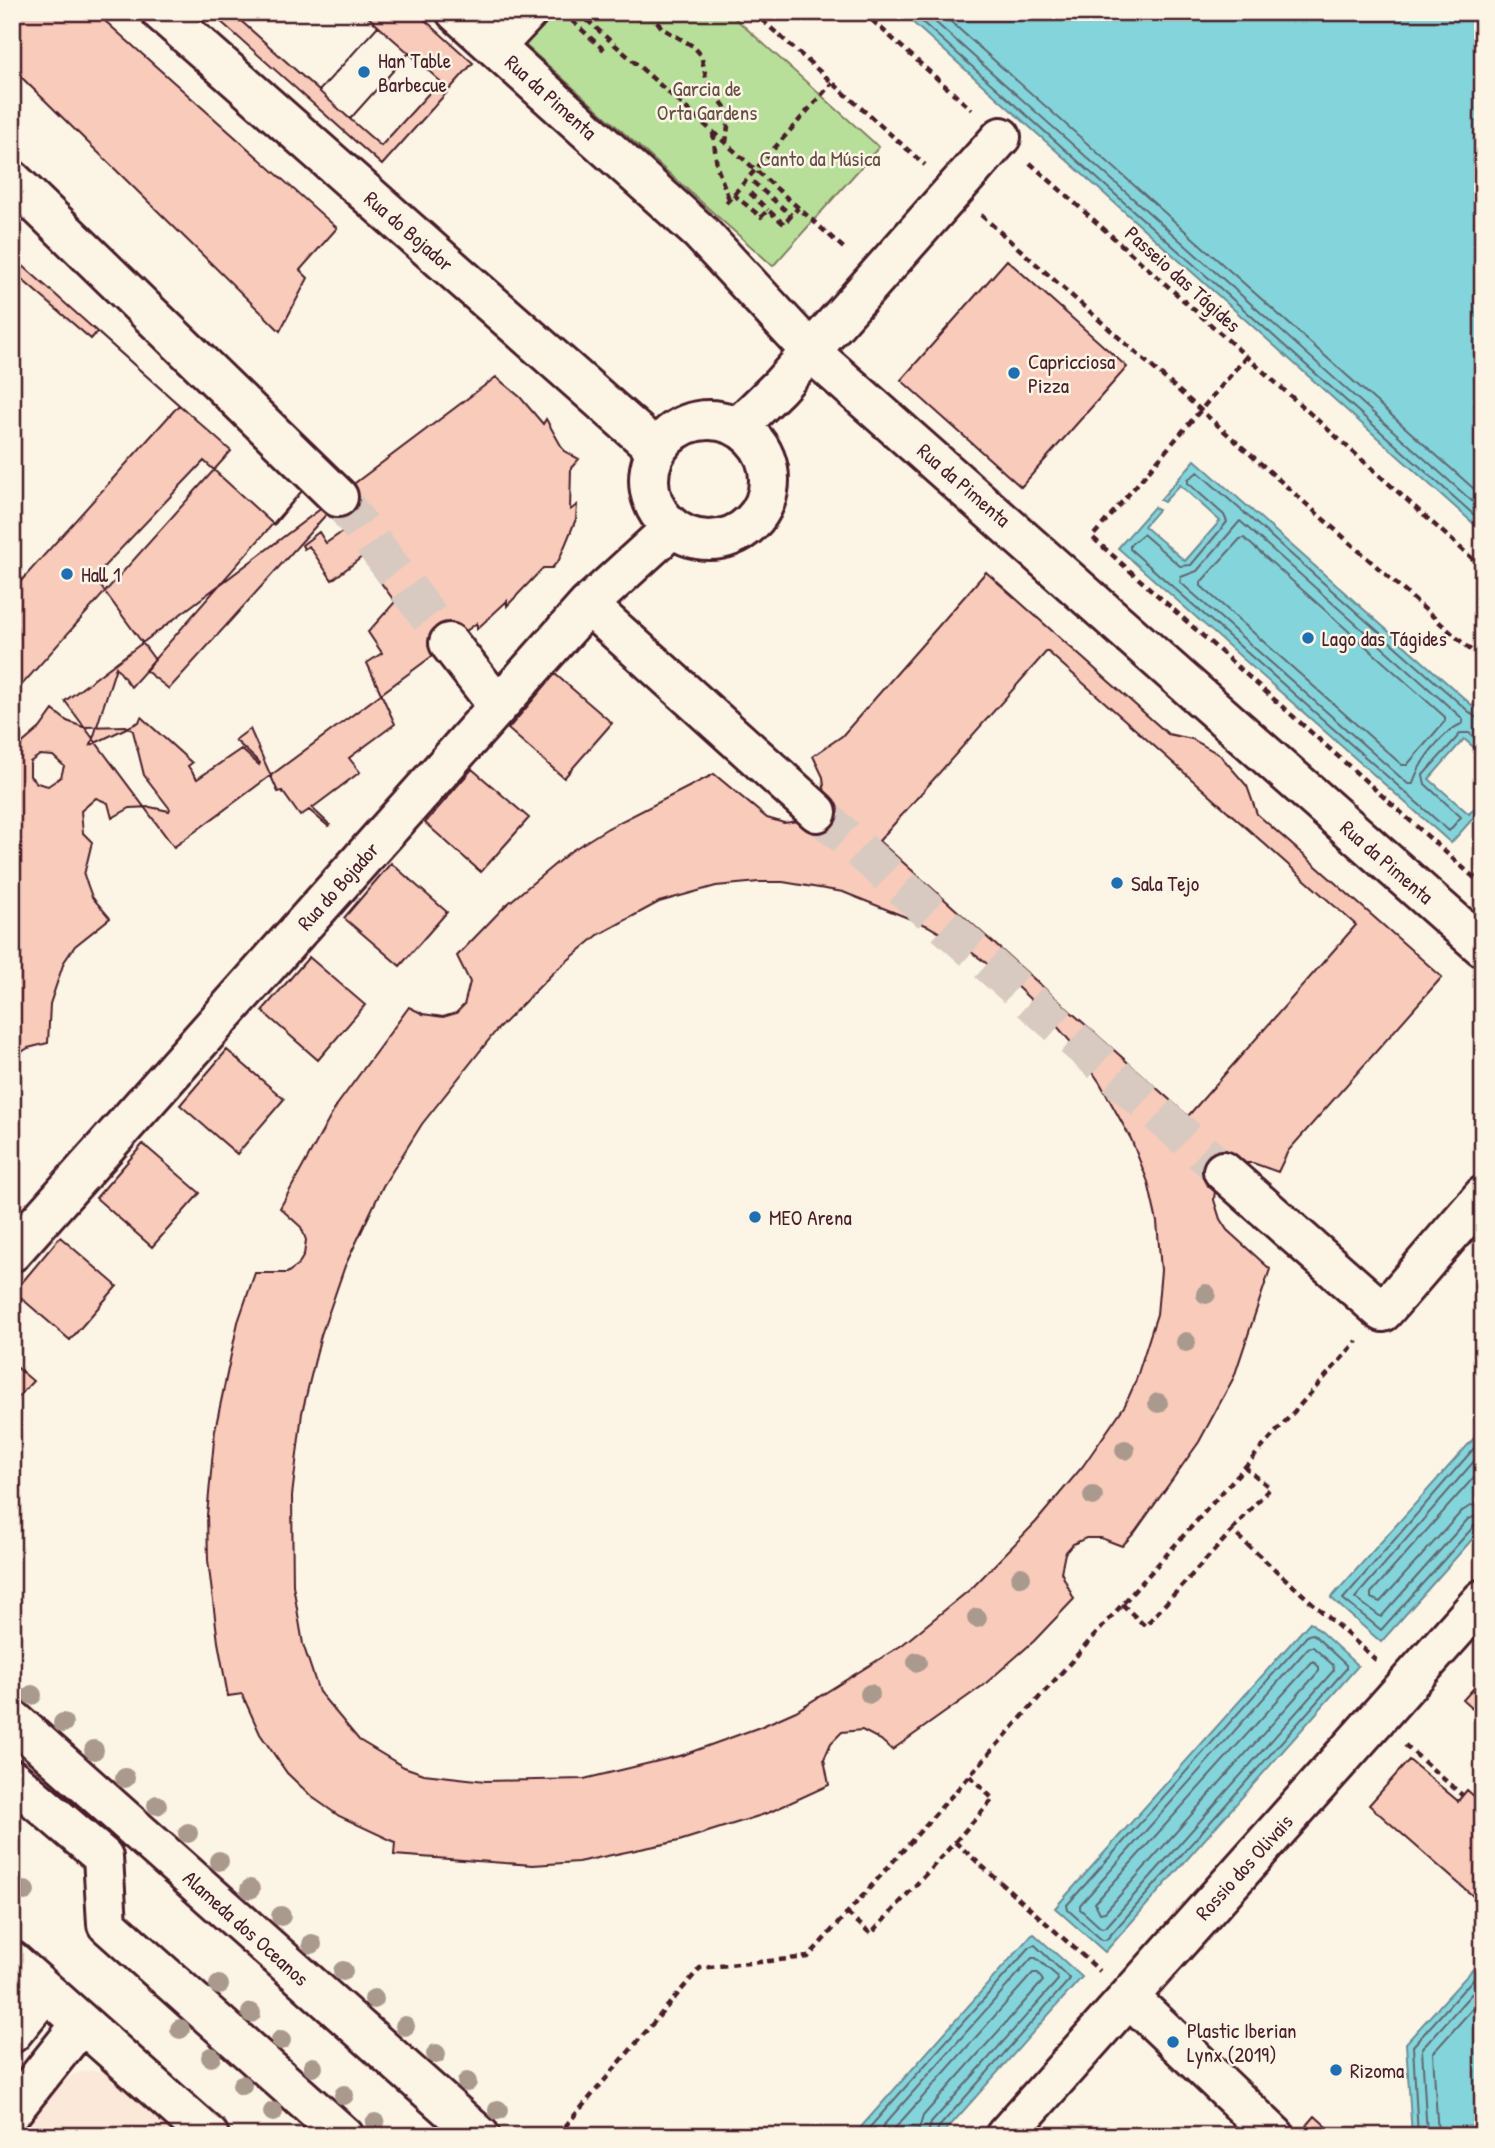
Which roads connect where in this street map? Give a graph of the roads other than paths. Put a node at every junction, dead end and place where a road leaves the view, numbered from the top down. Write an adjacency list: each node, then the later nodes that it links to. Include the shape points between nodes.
1 (161, 12): 9 (street, Rua do Bojador)
2 (456, 12): 4 (street, Rua da Pimenta)
3 (528, 12): 4 (street)
4 (495, 47): 7 (street, Rua da Pimenta, via 701,233)
5 (1001, 137): 7 (street)
6 (12, 180): 10 (street)
7 (811, 352): 8 (street); 16 (street, Rua da Pimenta)
8 (738, 427): 9 (street, via 715,420 690,423 671,433); 11 (street, via 754,440 769,475 760,513 746,528 719,539 689,537)
9 (657, 450): 11 (street, via 649,470 650,492 657,512)
10 (338, 497)
11 (672, 528): 12 (street, Rua do Bojador)
12 (588, 604): 14 (street, Rua do Bojador); 15 (street)
13 (449, 643): 14 (street)
14 (498, 706): 19 (street, Rua do Bojador)
15 (817, 812)
16 (1483, 947)
17 (1223, 1171): 18 (street, via 1383,1312)
18 (1483, 1196)
19 (12, 1252)
20 (1483, 1599): 25 (street, Rossio dos Olivais)
21 (12, 1720): 31 (street, Alameda dos Oceanos)
22 (12, 1779): 30 (street, via 103,1857 107,1924)
23 (12, 1961): 24 (street)
24 (46, 1990): 26 (street); 27 (street)
25 (1129, 1997): 32 (street, Rossio dos Olivais); 33 (street)
26 (82, 2023): 28 (street); 29 (street)
27 (12, 2033)
28 (19, 2087)
29 (209, 2136)
30 (344, 2136)
31 (480, 2136)
32 (1005, 2136)
33 (1275, 2136)

